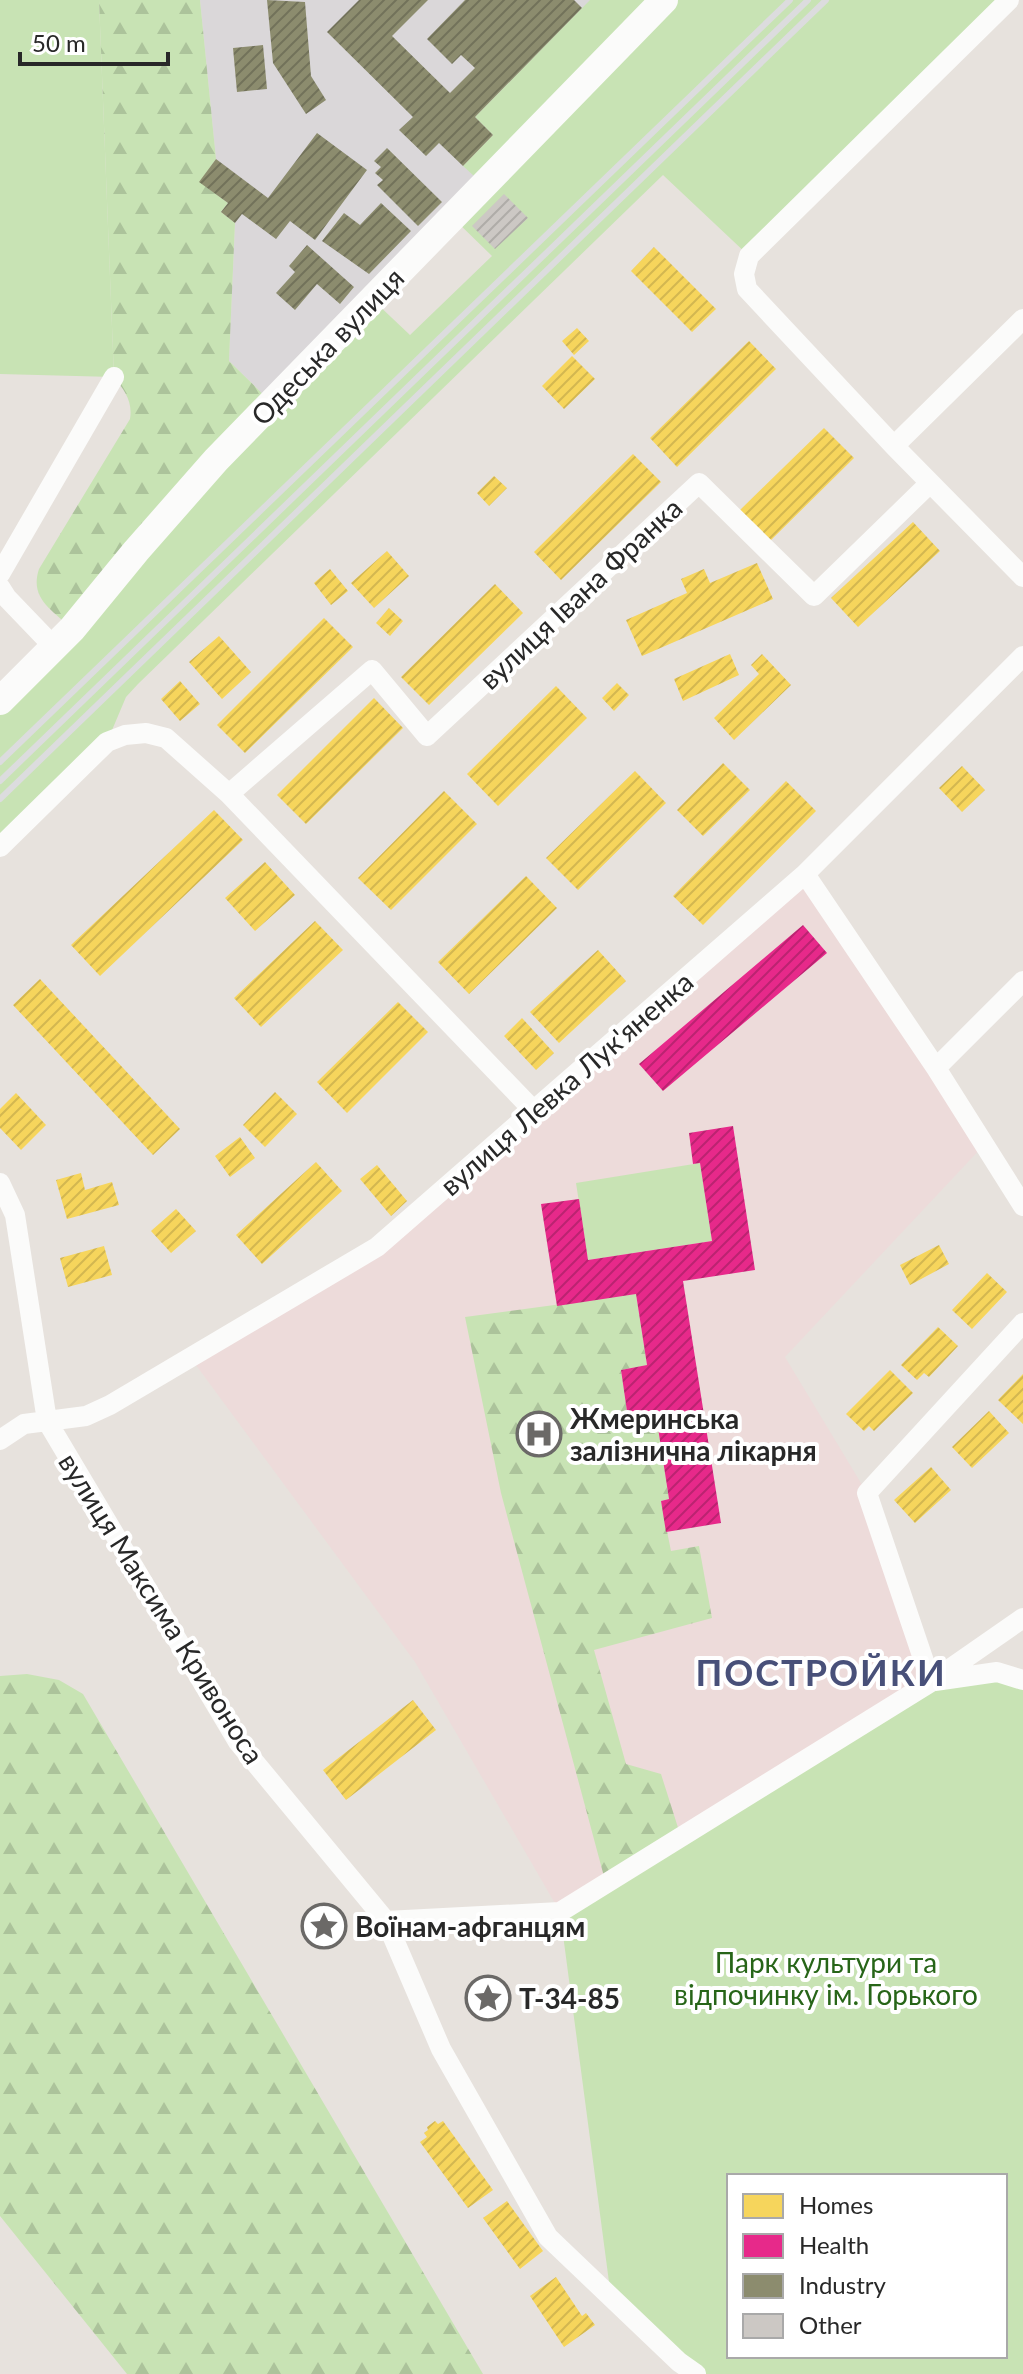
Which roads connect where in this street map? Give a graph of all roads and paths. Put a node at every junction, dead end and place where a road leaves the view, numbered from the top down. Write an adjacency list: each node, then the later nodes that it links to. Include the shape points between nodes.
1 (664, 0): 10 (main road, Одеська вулиця, via 216,460)
2 (1009, 0): 5 (street, via 749,256 744,274 747,289)
3 (1023, 319): 5 (street)
4 (114, 377): 7 (street)
5 (894, 446): 6 (street)
6 (930, 483): 8 (street); 13 (street, вулиця Івана Франка, via 814,596 699,483 427,736 372,670)
7 (0, 574)
8 (1023, 577)
9 (0, 587): 10 (street)
10 (55, 648): 12 (main road, Одеська вулиця)
11 (1023, 656): 15 (street, вулиця Левка Лук'яненка)
12 (0, 701)
13 (229, 794): 14 (street, via 166,738 125,735 107,742); 18 (street)
14 (0, 847)
15 (805, 874): 17 (street); 18 (street, вулиця Левка Лук'яненка)
16 (1023, 981): 17 (street)
17 (936, 1068): 20 (street)
18 (534, 1111): 22 (street, вулиця Левка Лук'яненка, via 377,1247 110,1405 86,1416)
19 (0, 1183): 22 (street, вулиця Максима Кривоноса, via 15,1215)
20 (1023, 1206)
21 (1023, 1323): 26 (street, via 867,1493)
22 (47, 1421): 23 (street, вулиця Левка Лук'яненка, via 24,1424); 27 (street, вулиця Максима Кривоноса, via 238,1742)
23 (0, 1440)
24 (1023, 1618): 26 (street)
25 (1023, 1680): 26 (street, via 997,1672)
26 (931, 1682): 27 (street, via 560,1912)
27 (386, 1921): 28 (street, вулиця Максима Кривоноса, via 441,2049 548,2237)
28 (696, 2374)

